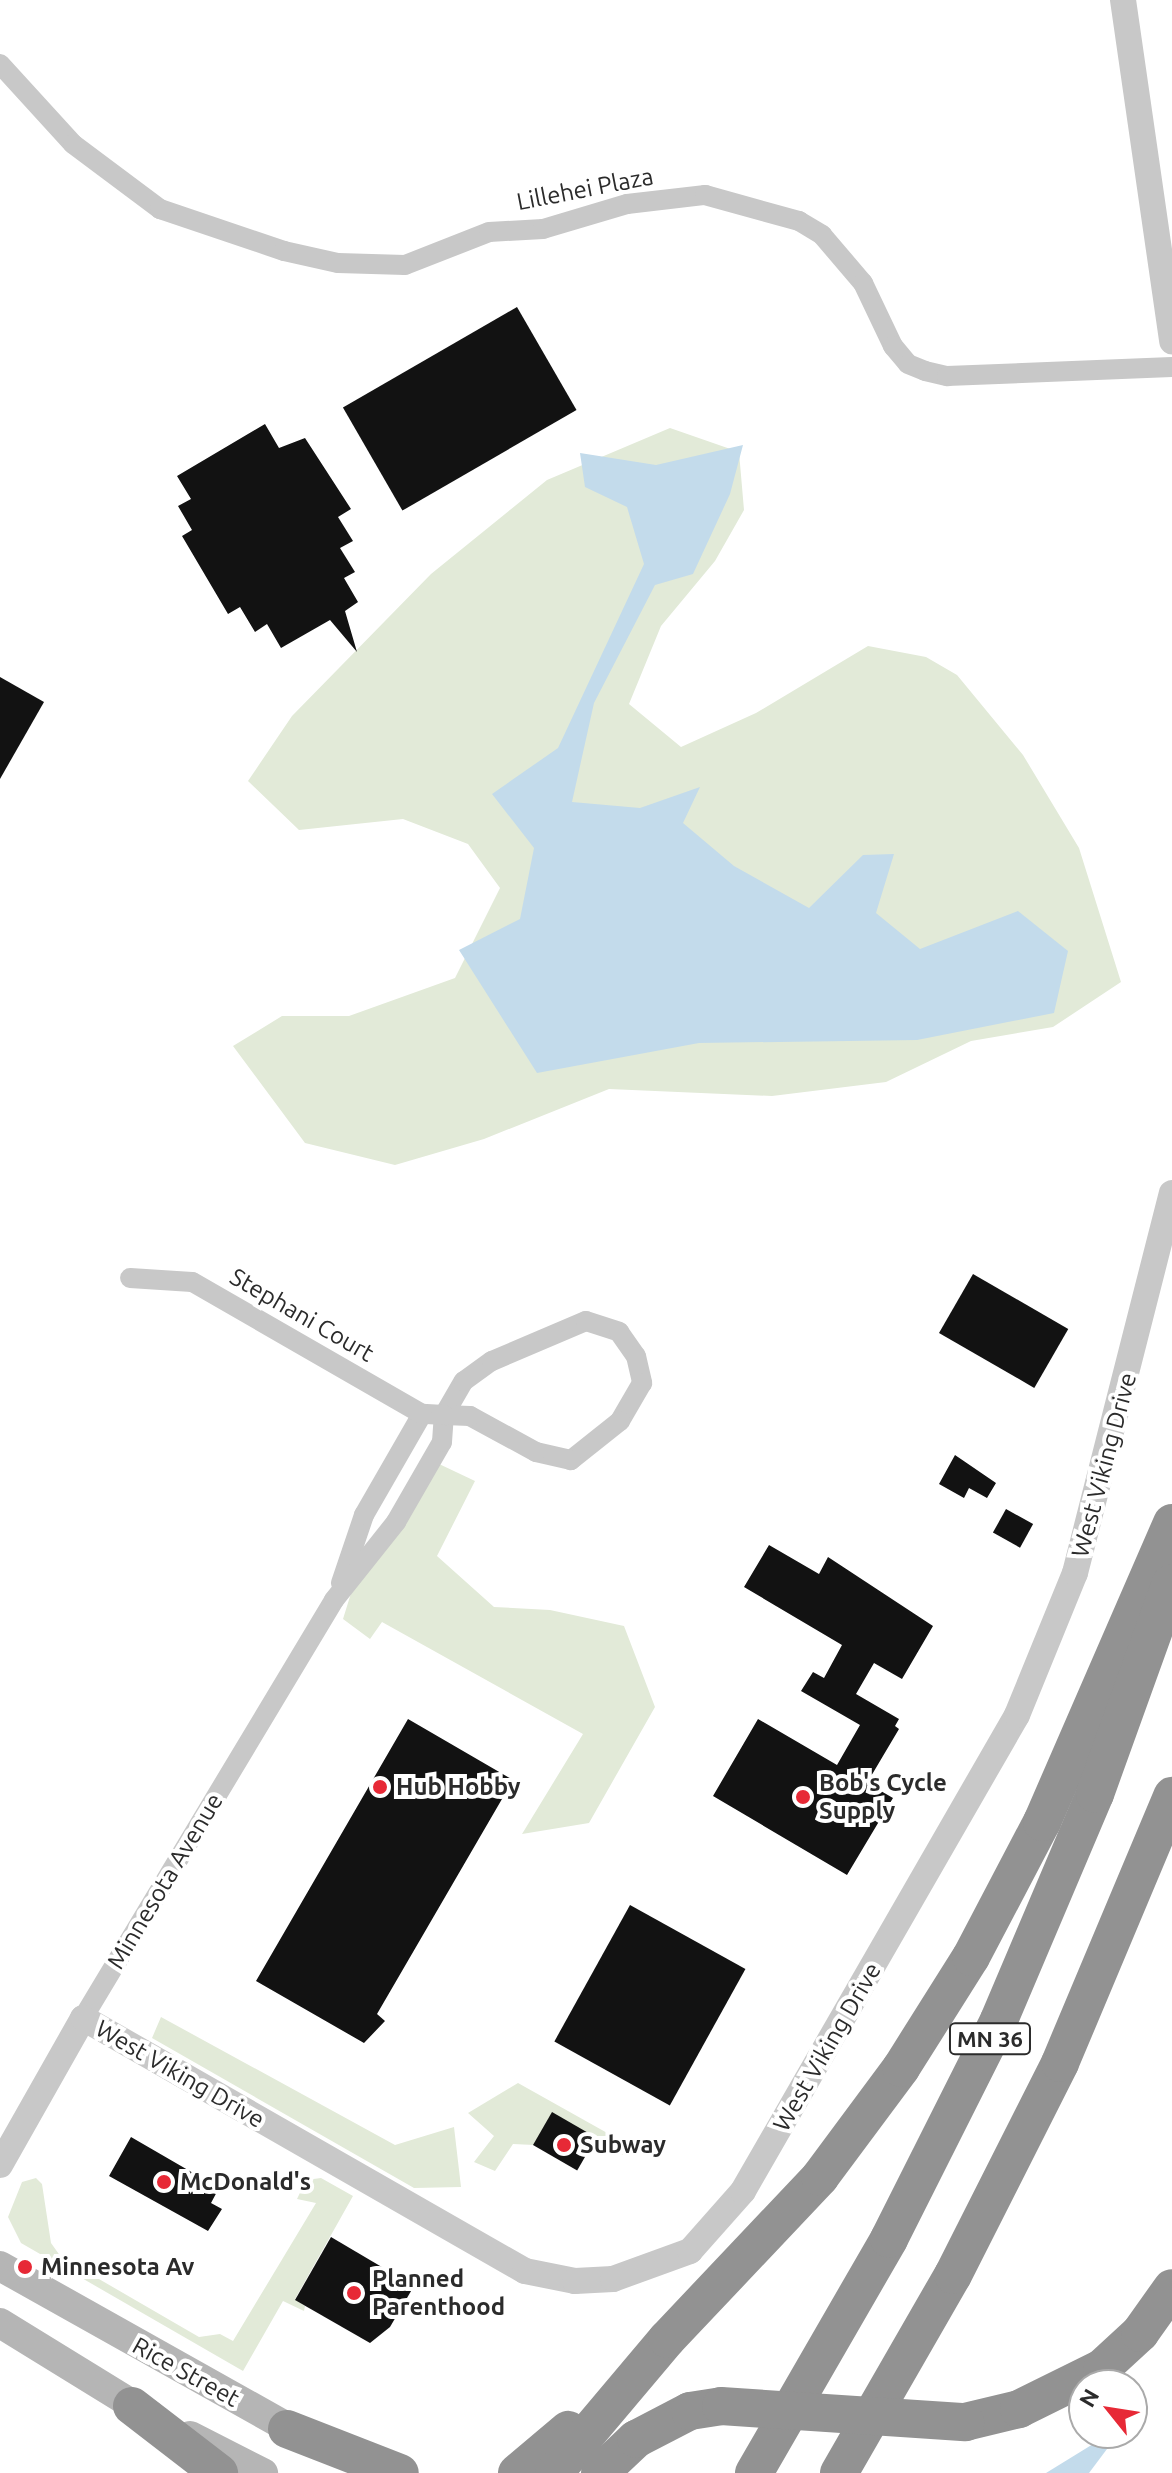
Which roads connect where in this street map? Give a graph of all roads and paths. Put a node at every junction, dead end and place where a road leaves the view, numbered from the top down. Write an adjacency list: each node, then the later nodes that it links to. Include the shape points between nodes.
1 (1123, 0): 3 (street)
2 (0, 64): 4 (street, Lillehei Plaza, via 73,144 160,209 284,251 338,263 405,265 489,232 543,229 627,204 705,195 799,221 822,235 863,283 893,346 908,364 925,371 947,376)
3 (1172, 342)
4 (1172, 367)
5 (1172, 1193): 13 (street, West Viking Drive, via 1075,1573 1017,1715 743,2191 690,2251 613,2279 575,2281 525,2271)
6 (130, 1278): 7 (street, Stephani Court, via 192,1282)
7 (422, 1414): 8 (street, Stephani Court); 11 (street, Minnesota Avenue, via 364,1515)
8 (444, 1415): 8 (street, Minnesota Avenue, via 470,1416 536,1452 571,1460 620,1421 642,1383 636,1356 619,1332 586,1321 492,1361 464,1381); 11 (street, Minnesota Avenue, via 442,1442 396,1522)
9 (1172, 1523): 18 (highway, via 1042,1822 957,1979 863,2123 820,2177)
10 (1172, 1580): 28 (highway, MN 36, via 1090,1808 999,2020 889,2239)
11 (334, 1600): 13 (street, Minnesota Avenue)
12 (1172, 1796): 29 (highway, MN 36, via 1060,2063 953,2275)
13 (83, 2018): 14 (street, Minnesota Avenue)
14 (0, 2165)
15 (0, 2266): 20 (main road, Rice Street)
16 (1172, 2288): 27 (highway, bridge, via 1140,2333 1102,2368 1033,2404 965,2422 721,2406 690,2411 636,2439)
17 (0, 2323): 19 (main road)
18 (667, 2339): 25 (highway); 26 (highway)
19 (132, 2406): 21 (highway); 22 (main road)
20 (287, 2429): 23 (main road, Rice Street); 24 (highway)
21 (219, 2473)
22 (263, 2473)
23 (375, 2473)
24 (400, 2473)
25 (517, 2473)
26 (554, 2473)
27 (600, 2473)
28 (754, 2473)
29 (839, 2473)

